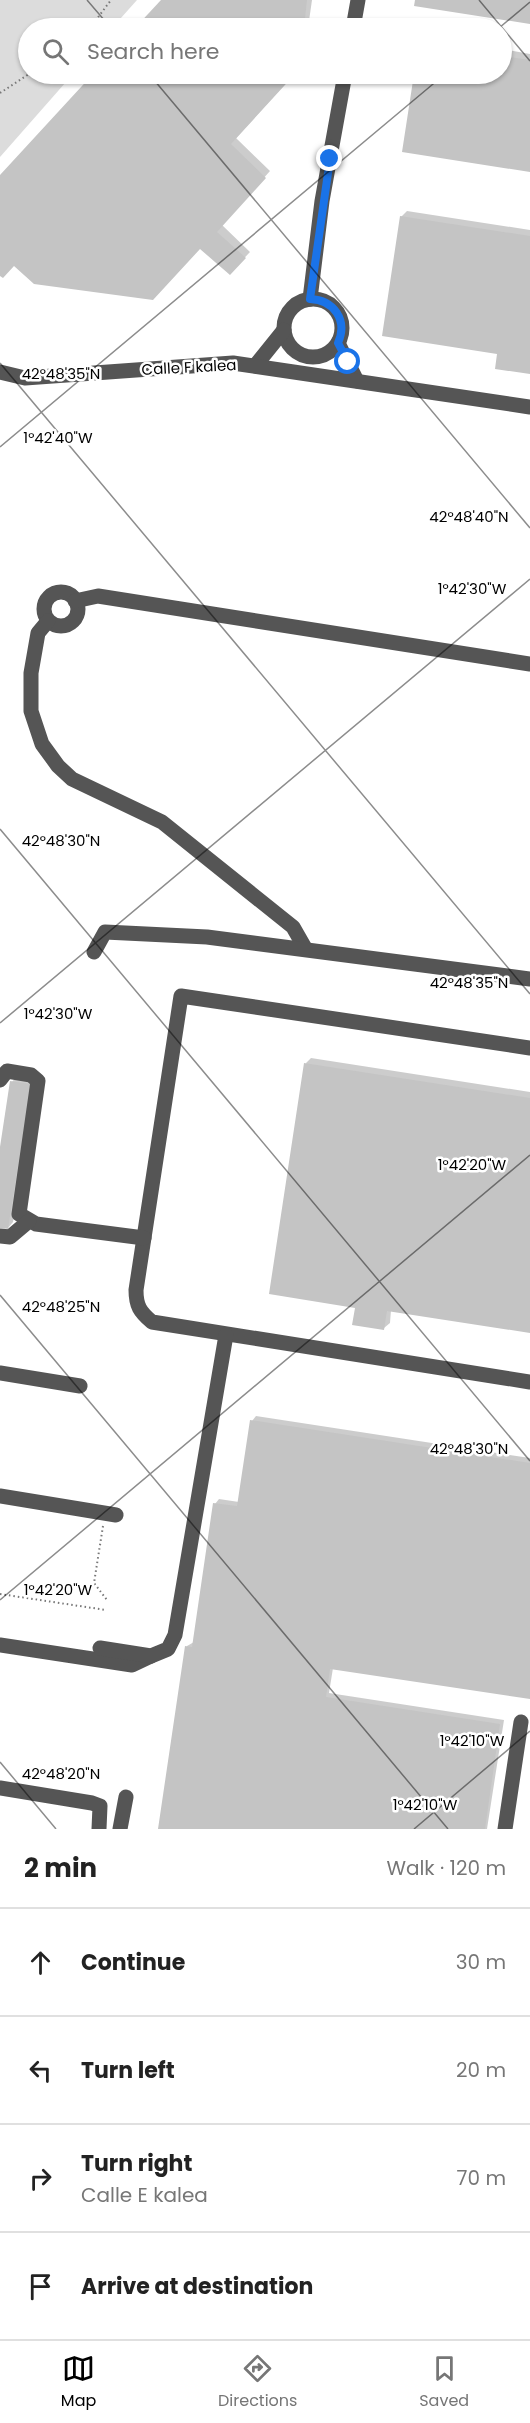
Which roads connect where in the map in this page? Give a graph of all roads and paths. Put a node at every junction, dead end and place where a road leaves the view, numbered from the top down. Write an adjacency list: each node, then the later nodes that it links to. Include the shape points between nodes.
1 (111, 0): 3 (path)
2 (358, 0): 4 (street)
3 (98, 18)
4 (354, 18)
5 (18, 81): 7 (path)
6 (343, 84): 8 (street, via 322,201)
7 (0, 93)
8 (310, 299): 9 (street, via 288,313); 10 (street, via 325,302 337,312 342,327)
9 (284, 330): 10 (street, via 290,346 311,357 327,354); 11 (street)
10 (338, 343): 13 (street)
11 (255, 366): 12 (street, Calle F kalea, via 233,363 25,378); 13 (street, Calle F kalea)
12 (0, 372)
13 (357, 381): 14 (street, Calle F kalea)
14 (530, 407)
15 (75, 601): 16 (street, via 77,615 69,624 58,626); 16 (street, via 63,593 52,595 44,610); 17 (street, via 98,596)
16 (48, 621): 18 (street, via 38,633 34,653 31,711 42,744 58,766 72,779 162,822 293,927)
17 (530, 664)
18 (304, 948): 19 (street, via 105,932); 20 (street)
19 (94, 952)
20 (530, 979)
21 (530, 1048): 25 (street, via 180,996)
22 (0, 1080): 23 (street, via 6,1071 31,1075 38,1081 19,1214)
23 (29, 1221): 24 (street, via 10,1237); 25 (street)
24 (0, 1236)
25 (144, 1238): 26 (street, via 136,1290 141,1313 152,1322)
26 (226, 1335): 28 (street); 36 (street, via 175,1635 168,1649)
27 (0, 1373): 29 (street)
28 (530, 1382)
29 (80, 1386)
30 (0, 1496): 31 (street)
31 (116, 1515)
32 (0, 1594): 33 (path)
33 (106, 1610)
34 (0, 1645): 36 (street, via 132,1665)
35 (100, 1648): 36 (street)
36 (150, 1656)
37 (521, 1722): 38 (street)
38 (523, 1754): 43 (street)
39 (0, 1788): 41 (street, via 100,1806)
40 (126, 1797): 42 (street)
41 (99, 1829)
42 (120, 1829)
43 (505, 1829)

